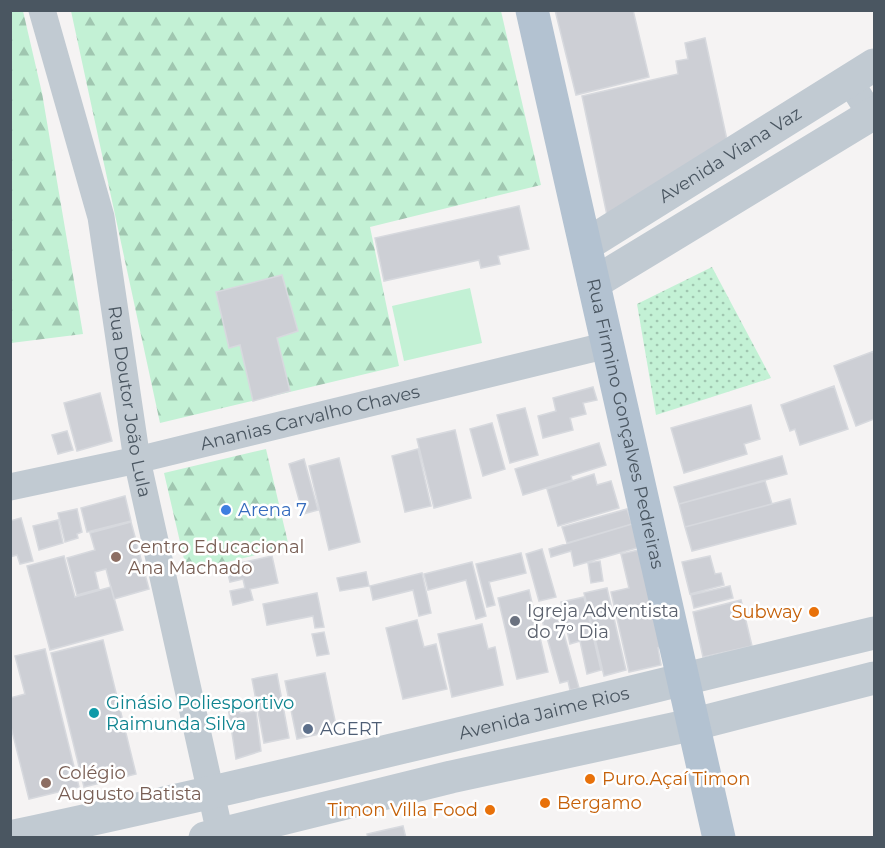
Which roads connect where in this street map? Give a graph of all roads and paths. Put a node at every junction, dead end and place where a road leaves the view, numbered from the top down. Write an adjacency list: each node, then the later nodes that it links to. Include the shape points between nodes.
1 (42, 10): 8 (street, Rua Doutor João Lula, via 101,217)
2 (532, 10): 5 (main road, Rua Firmino Gonçalves Pedreiras)
3 (862, 73): 4 (street); 5 (street, Avenida Viana Vaz)
4 (873, 114): 6 (street)
5 (586, 246): 6 (main road, Rua Firmino Gonçalves Pedreiras)
6 (594, 283): 7 (main road, Rua Firmino Gonçalves Pedreiras)
7 (608, 345): 8 (street, Ananias Carvalho Chaves); 11 (main road, Rua Firmino Gonçalves Pedreiras)
8 (137, 460): 9 (street, Ananias Carvalho Chaves); 16 (street, Rua Doutor João Lula)
9 (10, 487)
10 (874, 633): 11 (street, Avenida Jaime Rios)
11 (684, 678): 13 (main road, Rua Firmino Gonçalves Pedreiras); 14 (street, Avenida Jaime Rios)
12 (874, 678): 13 (street)
13 (695, 724): 15 (street); 19 (main road, Rua Firmino Gonçalves Pedreiras)
14 (444, 735): 15 (street); 16 (street, Avenida Jaime Rios)
15 (452, 777): 17 (street)
16 (212, 794): 17 (street); 18 (street, Avenida Jaime Rios)
17 (215, 836)
18 (10, 837)
19 (719, 837)

